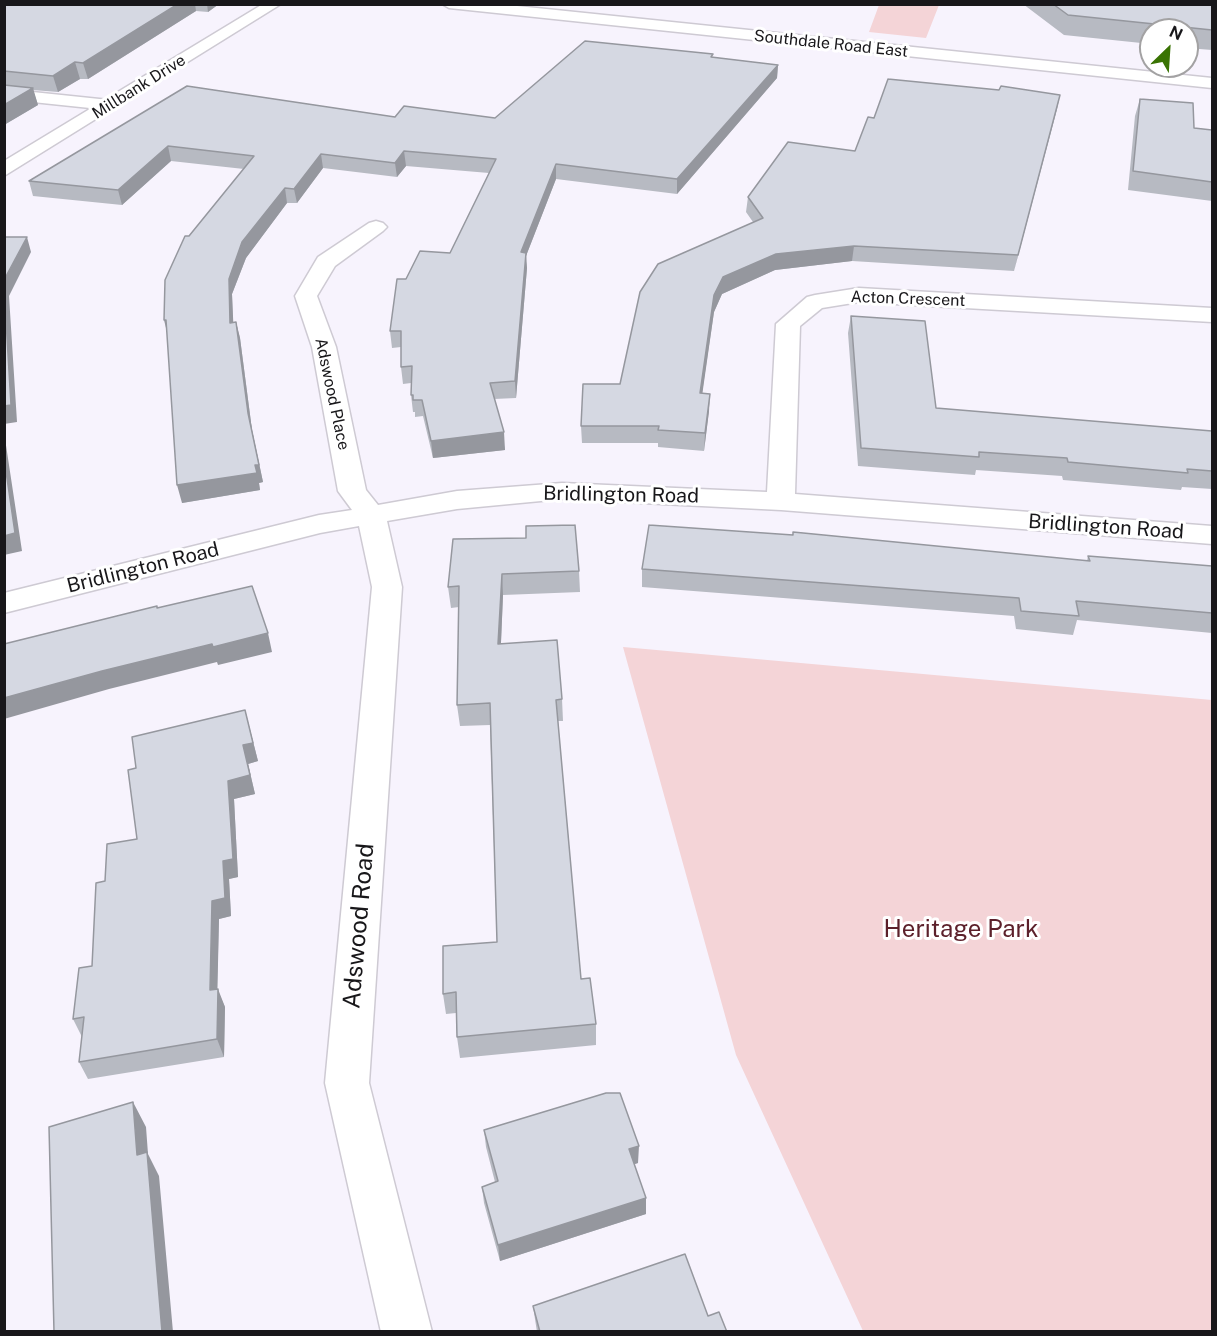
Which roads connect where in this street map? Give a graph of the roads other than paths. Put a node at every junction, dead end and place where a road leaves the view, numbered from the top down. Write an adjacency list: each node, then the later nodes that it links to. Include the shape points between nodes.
1 (274, 4): 5 (street, Millbank Drive)
2 (449, 4): 3 (street, Southdale Road East)
3 (1212, 83)
4 (4, 94): 5 (street)
5 (109, 105): 6 (street, Millbank Drive)
6 (4, 170)
7 (375, 227): 10 (street, Adswood Place, via 326,262 306,296 324,347 352,490)
8 (1212, 315): 9 (street, Acton Crescent, via 860,295 815,302 788,324)
9 (781, 501): 10 (street, Bridlington Road, via 562,491 457,500); 11 (street, Bridlington Road)
10 (371, 515): 12 (street, Bridlington Road, via 319,524); 13 (street, Adswood Road, via 387,587 346,1083)
11 (1212, 535)
12 (4, 603)
13 (407, 1332)

